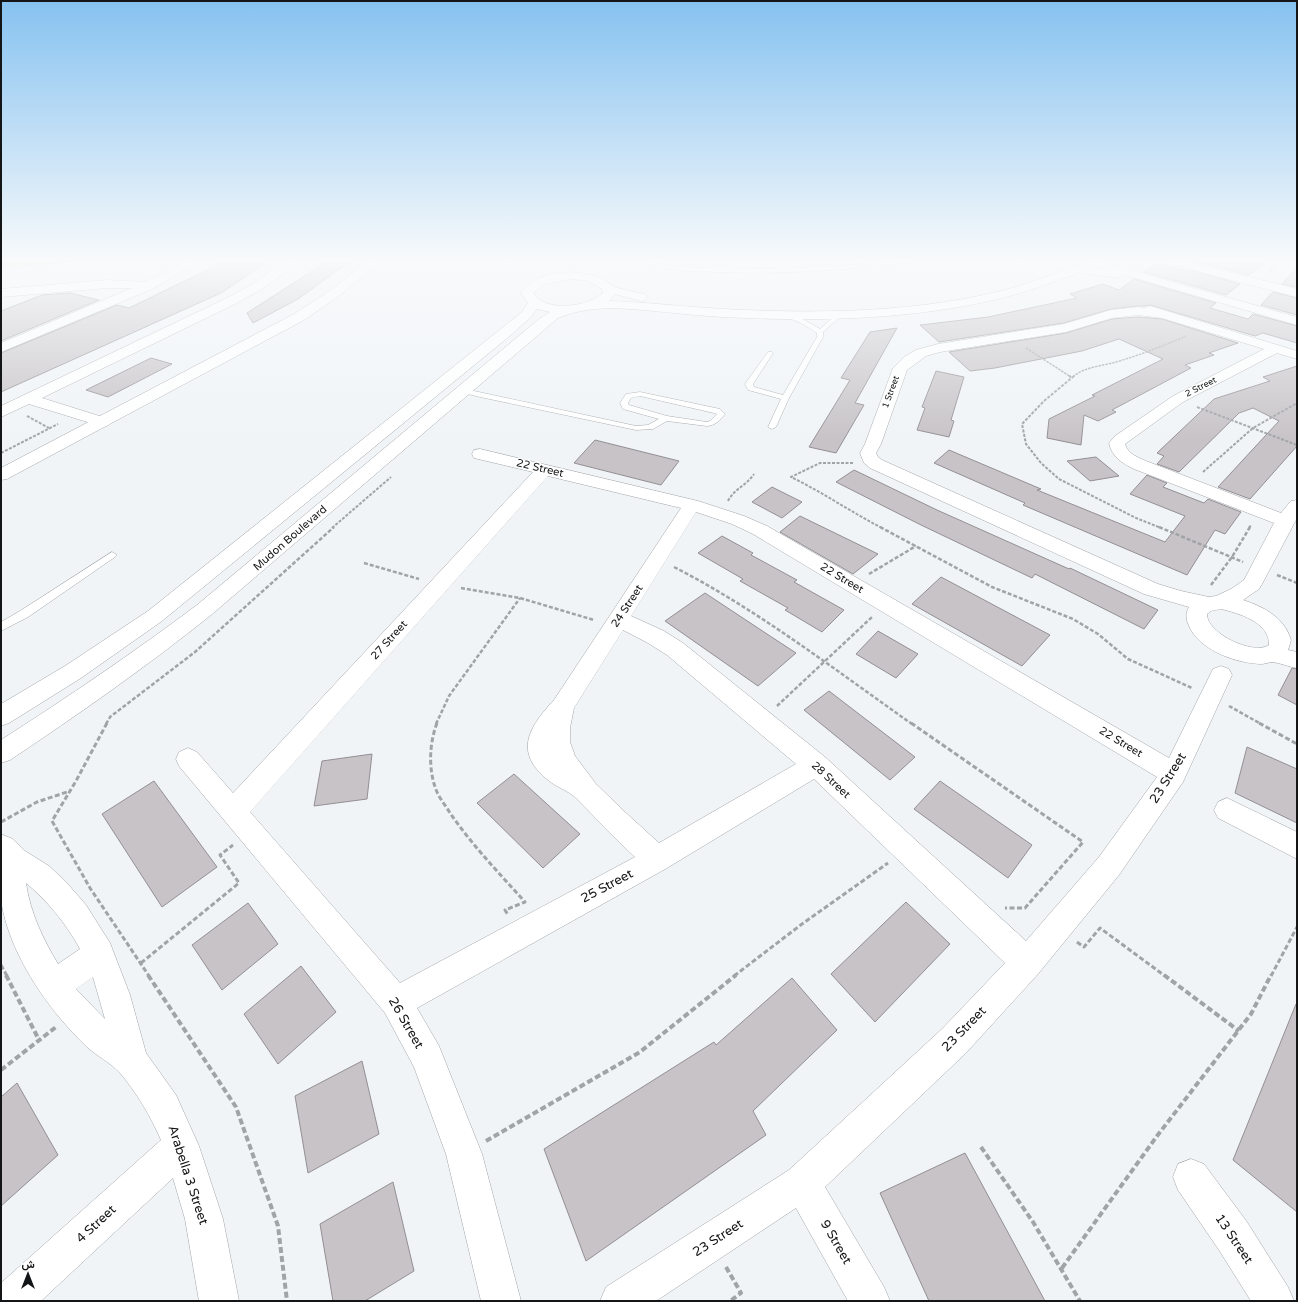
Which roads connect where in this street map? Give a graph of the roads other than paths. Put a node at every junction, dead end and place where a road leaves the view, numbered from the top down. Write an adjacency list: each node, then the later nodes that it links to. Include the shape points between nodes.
1 (68, 320): 11 (street)
2 (192, 320): 17 (street)
3 (294, 320): 20 (street)
4 (520, 320): 41 (street, Mudon Boulevard, via 155,616 73,672)
5 (547, 320): 15 (street, Mudon Boulevard)
6 (801, 320): 10 (lane)
7 (832, 320): 10 (lane)
8 (1092, 320): 31 (street, 1 Street, via 1066,328 938,348 908,360 900,368 871,451 876,464)
9 (1182, 320): 12 (street, 1 Street)
10 (820, 332): 16 (lane, via 820,337)
11 (1, 348)
12 (1277, 348): 14 (street, 1 Street); 28 (street, 2 Street, via 1178,399 1117,443 1118,449 1130,460)
13 (770, 353): 16 (lane, via 749,384 751,388)
14 (1297, 355)
15 (463, 390): 19 (lane, via 636,428 650,427); 42 (street, Mudon Boulevard, via 204,610 108,682)
16 (786, 398): 21 (lane)
17 (24, 401): 18 (street); 20 (street); 22 (street)
18 (1, 412)
19 (666, 418): 19 (lane, via 626,407 624,403 629,396 640,394 717,410 721,414 714,423 707,424)
20 (103, 422): 22 (street)
21 (772, 427)
22 (87, 430): 25 (street)
23 (480, 454): 24 (street, 22 Street)
24 (545, 469): 27 (street, 22 Street); 47 (street, 27 Street, via 440,585)
25 (1, 475)
26 (1297, 504): 28 (street)
27 (692, 506): 33 (street, 24 Street); 45 (street, 22 Street, via 760,530)
28 (1285, 521): 30 (street)
29 (112, 555): 35 (lane)
30 (1252, 584): 32 (street, via 1238,594); 34 (street, via 1256,600)
31 (1151, 589): 32 (street, via 1179,598); 36 (street)
32 (1212, 598): 34 (street, via 1242,607); 36 (street, via 1196,614)
33 (616, 623): 44 (street, 28 Street, via 656,637 675,648); 50 (street, 24 Street, via 562,707 542,732 539,745 543,758 552,769 582,788)
34 (1270, 624): 37 (street); 38 (street, via 1281,641 1279,648)
35 (1, 627)
36 (1203, 630): 38 (street, via 1224,647); 40 (street, via 1217,656)
37 (1297, 648)
38 (1265, 655): 39 (street); 40 (street, via 1237,664)
39 (1297, 660)
40 (1216, 686): 45 (street, 23 Street)
41 (1, 716)
42 (2, 753)
43 (188, 759): 47 (street, 26 Street)
44 (816, 765): 50 (street, 25 Street); 52 (street, 28 Street)
45 (1174, 774): 52 (street, 23 Street, via 1109,866)
46 (1227, 810): 48 (street)
47 (242, 822): 54 (street, 26 Street)
48 (1297, 846)
49 (5, 850): 51 (street, Arabella 3 Street, via 61,898 88,932); 53 (street, Arabella 3 Street, via 22,924 32,950)
50 (657, 859): 54 (street, 25 Street)
51 (99, 954): 53 (street); 55 (street, Arabella 3 Street, via 120,1012)
52 (1027, 963): 58 (street, 23 Street, via 954,1041)
53 (54, 986): 55 (street, Arabella 3 Street, via 99,1036)
54 (396, 1002): 61 (street, 26 Street, via 427,1058 464,1154)
55 (131, 1061): 56 (street, Arabella 3 Street, via 164,1107)
56 (181, 1146): 59 (street, 4 Street); 60 (street, Arabella 3 Street, via 204,1219)
57 (1192, 1177): 64 (street, 13 Street)
58 (802, 1183): 62 (street, 23 Street); 63 (street, 9 Street)
59 (11, 1301)
60 (219, 1301)
61 (502, 1301)
62 (620, 1301)
63 (870, 1301)
64 (1274, 1301)

